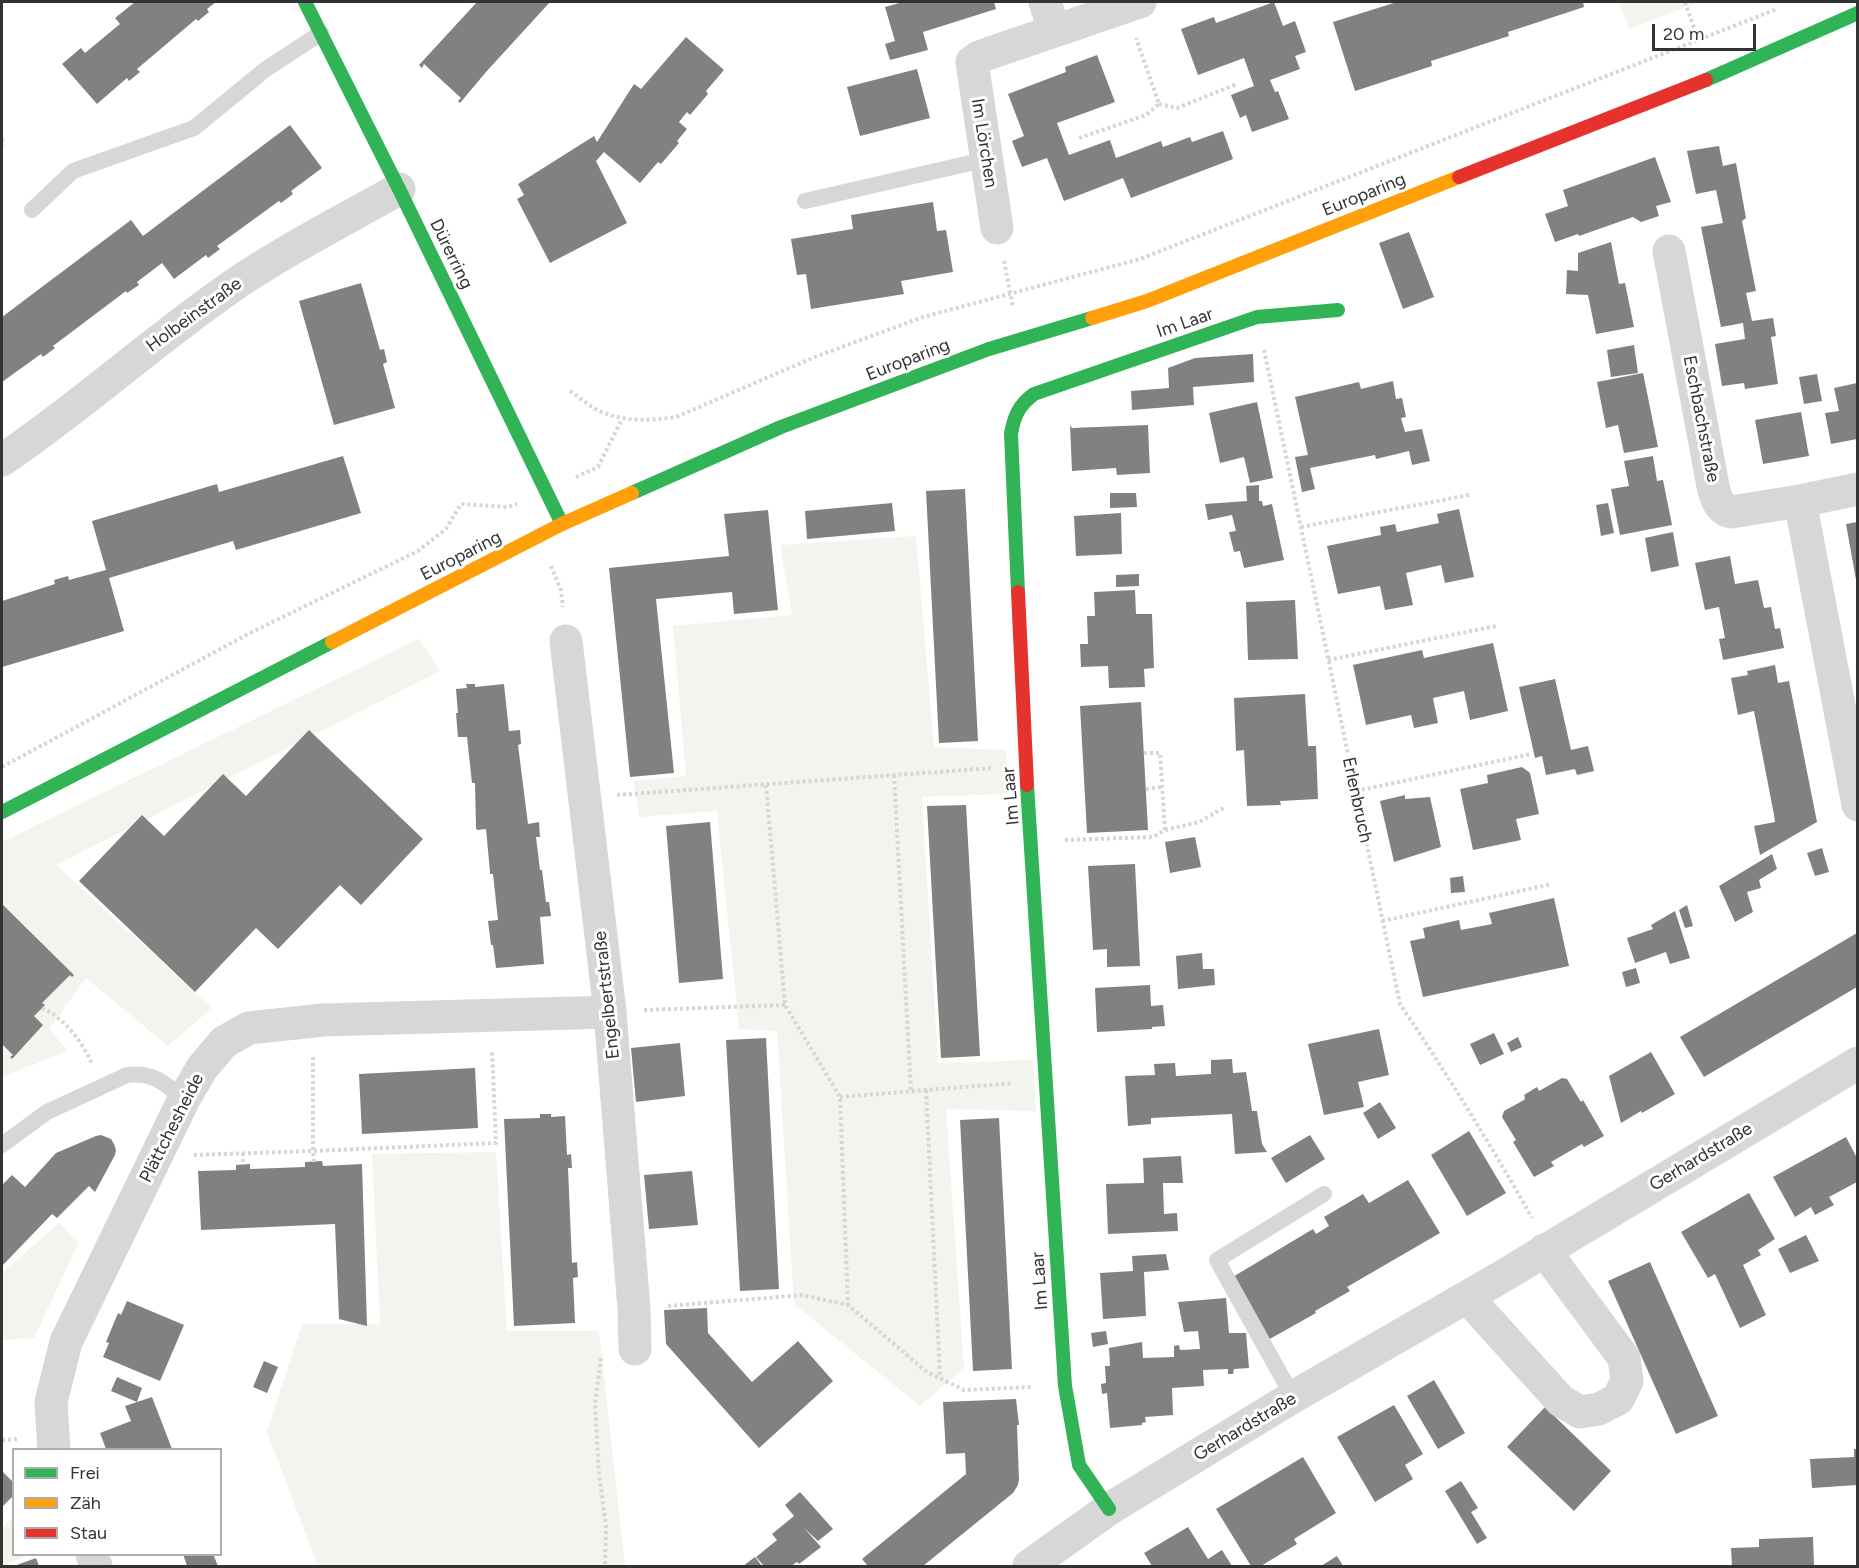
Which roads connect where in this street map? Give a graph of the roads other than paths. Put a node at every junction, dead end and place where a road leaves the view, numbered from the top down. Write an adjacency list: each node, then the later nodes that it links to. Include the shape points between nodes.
1 (304, 2): 5 (main road, Dürerring)
2 (1132, 4): 4 (street)
3 (1857, 14): 16 (main road, Europaring, via 1705,80 1158,296 989,349 781,427)
4 (1049, 16): 6 (street, Im Lörchen, via 972,62)
5 (321, 33): 7 (main road, Dürerring); 9 (lane, via 266,69 194,128 73,171)
6 (988, 159): 8 (lane); 10 (street, Im Lörchen)
7 (399, 189): 13 (street, Holbeinstraße, via 236,284); 16 (main road, Dürerring)
8 (805, 201)
9 (32, 210)
10 (997, 228)
11 (1669, 251): 15 (street, Eschbachstraße, via 1719,505 1731,512)
12 (1338, 310): 30 (main road, Im Laar, via 1257,317 1034,394 1013,416 1026,766 1065,1386 1079,1465)
13 (2, 460)
14 (1857, 489): 15 (street, Eschbachstraße)
15 (1800, 501): 18 (street)
16 (562, 524): 19 (main road, Europaring)
17 (566, 641): 20 (street, Engelbertstraße)
18 (1857, 806)
19 (2, 812)
20 (610, 1012): 22 (street, Plättchesheide, via 312,1022 249,1028 224,1042 202,1068); 27 (street, Engelbertstraße)
21 (1857, 1063): 25 (street, Gerhardstraße)
22 (184, 1099): 23 (lane, via 149,1075 127,1075 47,1112); 29 (street, Plättchesheide, via 66,1342 51,1402)
23 (2, 1144)
24 (1324, 1194): 28 (lane, via 1217,1260)
25 (1547, 1249): 26 (street, Gerhardstraße); 26 (street, via 1624,1358 1628,1381 1618,1399 1599,1409 1581,1412 1561,1401)
26 (1467, 1297): 28 (street, Gerhardstraße)
27 (635, 1349)
28 (1293, 1397): 30 (street, Gerhardstraße)
29 (54, 1448)
30 (1109, 1509): 31 (street, Gerhardstraße)
31 (1029, 1566)

